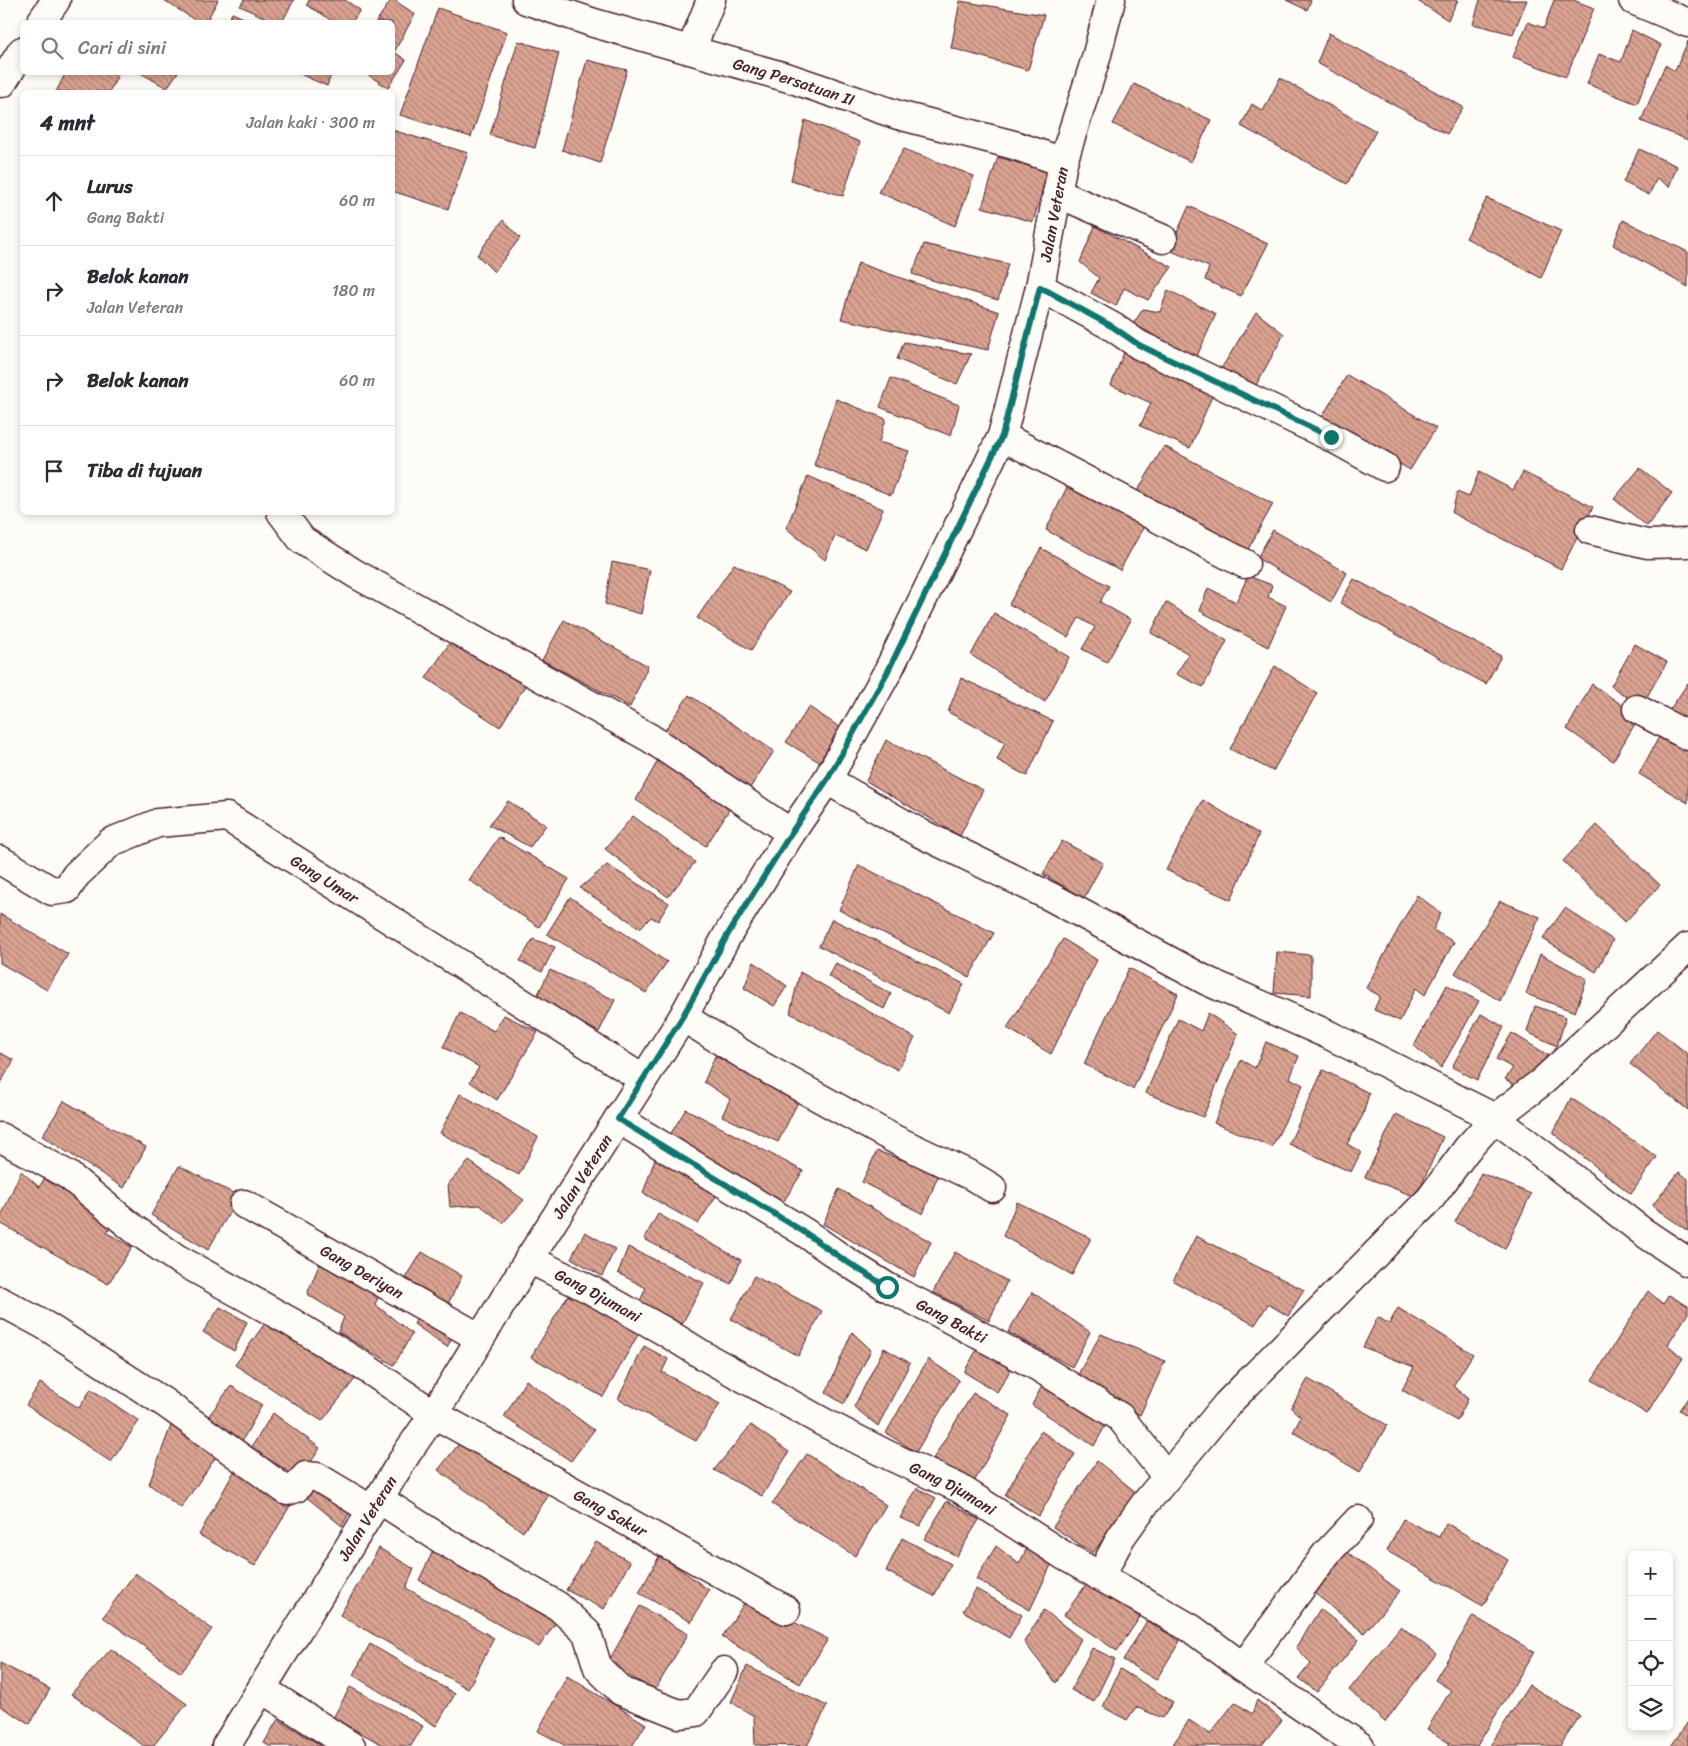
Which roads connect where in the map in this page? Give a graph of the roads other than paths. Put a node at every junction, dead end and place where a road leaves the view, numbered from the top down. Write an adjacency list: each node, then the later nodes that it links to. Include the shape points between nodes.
1 (56, 0): 6 (street)
2 (526, 0): 8 (street, Gang Persatuan II)
3 (710, 0): 8 (street)
4 (1111, 0): 11 (street, Jalan Veteran)
5 (1633, 0): 7 (street)
6 (42, 20)
7 (1688, 23)
8 (691, 50): 11 (street, Gang Persatuan II, via 789,78 898,115 1014,145)
9 (20, 54): 10 (street)
10 (2, 83)
11 (1063, 162): 12 (street, Jalan Veteran)
12 (1058, 193): 13 (street); 14 (street, Jalan Veteran)
13 (1163, 240)
14 (1040, 287): 15 (street, Jalan Veteran); 16 (street, via 1139,345 1331,437)
15 (1002, 436): 20 (street); 23 (street, Jalan Veteran, via 888,671)
16 (1386, 467)
17 (283, 515): 24 (street, via 302,540 354,573 650,738)
18 (1590, 530): 19 (street, via 1647,544)
19 (1688, 543)
20 (1245, 564)
21 (1637, 709): 22 (street)
22 (1688, 736)
23 (827, 780): 24 (street, Jalan Veteran); 29 (street, via 918,832 1051,897 1207,981 1327,1034)
24 (791, 833): 27 (street, Jalan Veteran, via 728,934)
25 (0, 860): 28 (street, Gang Umar, via 52,891 67,889 76,875 111,842 158,823 227,817)
26 (1688, 947): 29 (street, via 1543,1081)
27 (683, 1016): 28 (street, Jalan Veteran); 32 (street, via 768,1070)
28 (643, 1079): 30 (street, Jalan Veteran)
29 (1495, 1118): 35 (street, via 1643,1232); 39 (street, via 1430,1199 1227,1404)
30 (618, 1119): 34 (street, Jalan Veteran); 39 (street, Gang Bakti, via 804,1232 887,1287 1040,1368 1120,1417)
31 (0, 1137): 38 (street, Gang Sakur, via 68,1176 176,1258 299,1327)
32 (992, 1188)
33 (244, 1204): 37 (street, Gang Deriyan)
34 (529, 1259): 37 (street, Jalan Veteran); 42 (street, Gang Djumani, via 591,1290 823,1422 959,1488)
35 (1688, 1262)
36 (0, 1301): 40 (street, via 46,1326 165,1402 287,1490 296,1488 310,1475)
37 (480, 1338): 38 (street, Jalan Veteran)
38 (434, 1414): 40 (street, Jalan Veteran); 43 (street, Gang Sakur)
39 (1167, 1477): 42 (street, via 1122,1536)
40 (376, 1505): 45 (street, via 558,1606 587,1633 598,1668 621,1692 679,1714 696,1712); 46 (street, Jalan Veteran)
41 (1358, 1520): 44 (street, via 1326,1554)
42 (1100, 1577): 44 (street, Gang Djumani, via 1192,1629)
43 (786, 1610)
44 (1243, 1667): 49 (street, Gang Djumani)
45 (724, 1671)
46 (262, 1689): 47 (street, Jalan Veteran); 48 (street)
47 (226, 1746)
48 (351, 1746)
49 (1360, 1746)

